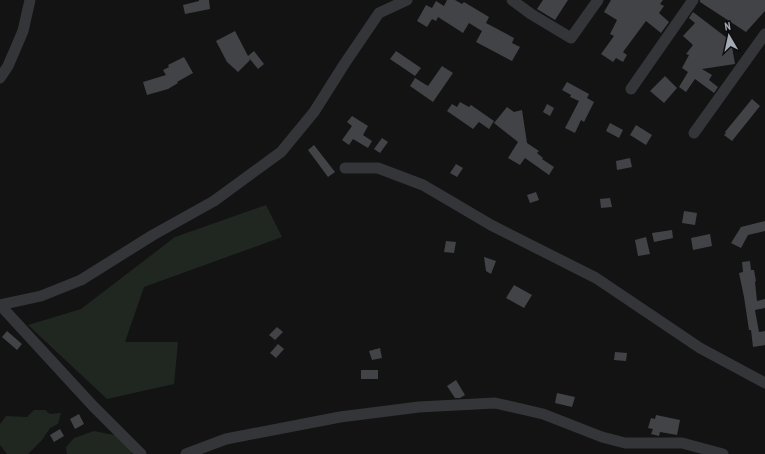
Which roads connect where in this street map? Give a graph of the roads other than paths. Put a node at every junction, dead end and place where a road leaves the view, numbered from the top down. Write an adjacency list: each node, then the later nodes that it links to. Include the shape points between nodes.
1 (30, 0): 7 (street, via 23,31)
2 (407, 0): 11 (street, via 379,13 314,112 280,152 214,201 81,280 41,296)
3 (512, 0): 4 (street, via 571,38)
4 (598, 0)
5 (693, 0): 8 (street)
6 (765, 34): 9 (street)
7 (0, 78)
8 (631, 89)
9 (694, 133)
10 (345, 168): 12 (street, via 378,168 424,186 491,226 596,278 700,348)
11 (0, 305): 13 (street)
12 (765, 383)
13 (141, 454)
14 (186, 454): 15 (street, via 226,439 340,417 419,407 496,403 543,414 602,437 625,443 682,443)
15 (722, 454)

